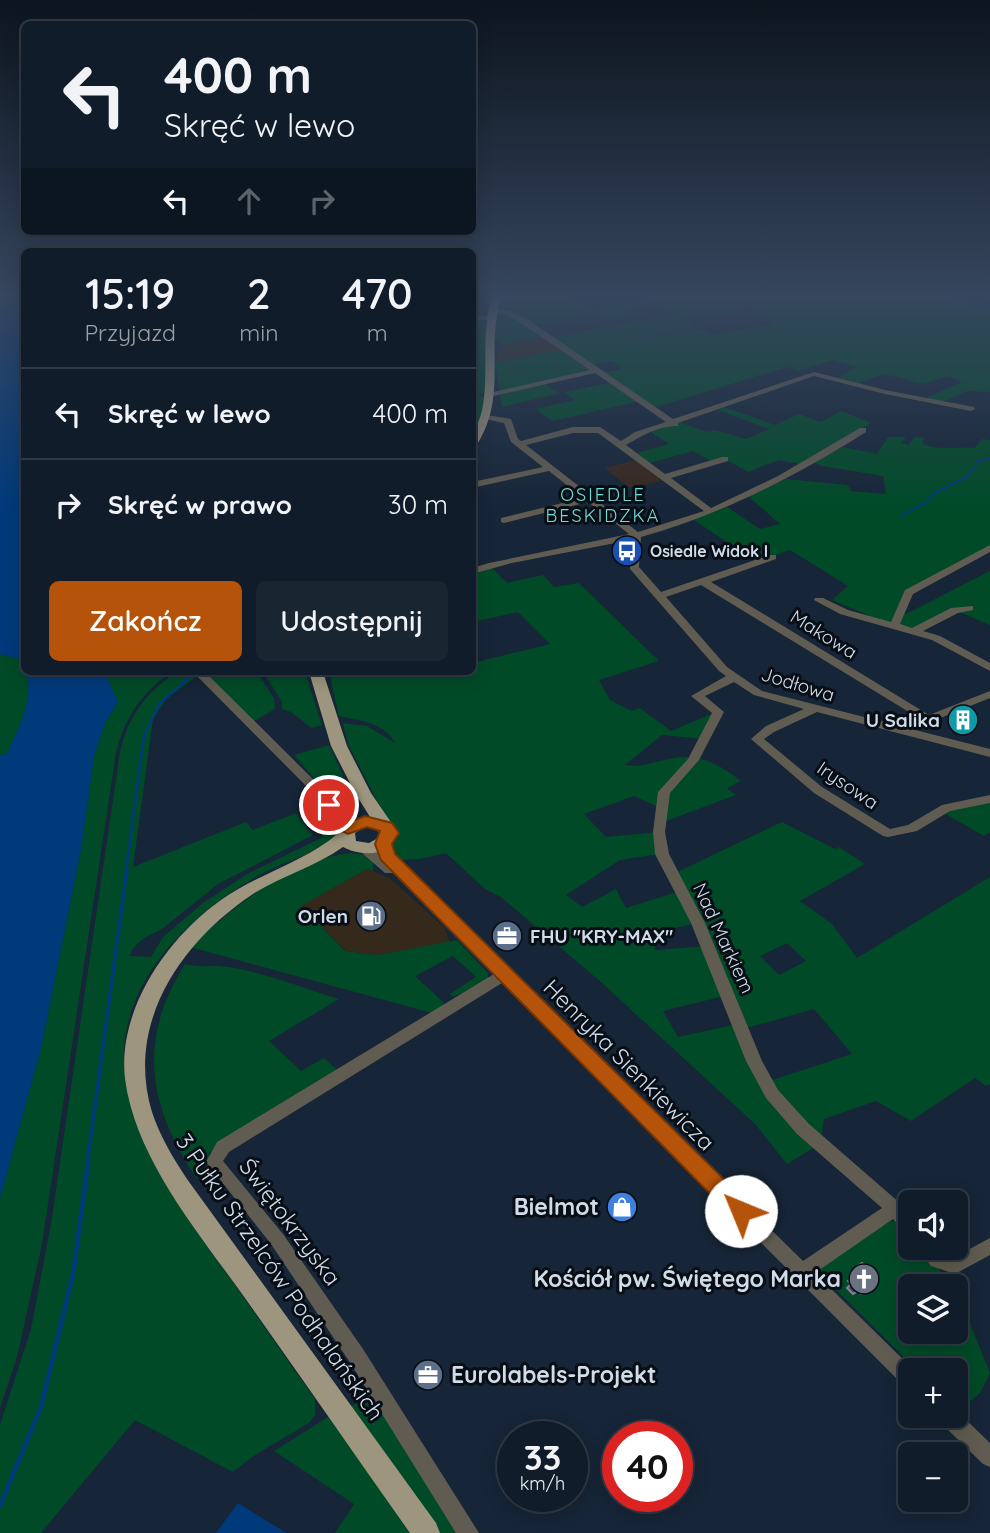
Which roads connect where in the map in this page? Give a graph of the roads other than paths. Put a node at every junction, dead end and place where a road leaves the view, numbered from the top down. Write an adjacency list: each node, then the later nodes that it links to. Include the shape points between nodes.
1 (492, 366): 4 (main road)
2 (587, 366): 3 (street)
3 (595, 371): 4 (street); 7 (street)
4 (492, 395): 6 (main road)
5 (971, 409): 7 (street, via 814,374)
6 (489, 418): 9 (main road); 10 (street, via 508,421 512,438)
7 (675, 424): 11 (street, via 638,434)
8 (863, 430): 17 (street, via 833,452)
9 (476, 438)
10 (519, 443): 11 (street, via 590,428); 13 (street)
11 (622, 444): 14 (street)
12 (725, 459): 14 (street)
13 (551, 468): 15 (street); 16 (street)
14 (664, 477): 17 (street)
15 (476, 484)
16 (590, 499): 18 (street); 19 (street)
17 (710, 511): 19 (street)
18 (504, 520)
19 (636, 536): 22 (street); 24 (street, Jodłowa, via 634,567)
20 (990, 548): 27 (street, via 909,592)
21 (773, 557): 23 (street)
22 (476, 571)
23 (701, 580): 24 (street); 35 (street, Makowa)
24 (658, 596): 32 (street, Jodłowa)
25 (819, 600): 27 (street)
26 (969, 608): 28 (street, via 955,610)
27 (894, 626): 28 (street)
28 (914, 631): 29 (street, via 943,641)
29 (990, 668)
30 (201, 675): 40 (street, Henryka Sienkiewicza, via 322,795 333,821)
31 (317, 675): 38 (main road, via 339,746)
32 (732, 678): 34 (street, Jodłowa, via 758,693); 42 (street, Nad Markiem, via 697,696 718,712 693,760 664,792 659,832 662,854 698,923 772,1094 803,1129)
33 (990, 694): 35 (street)
34 (815, 708): 36 (street, Jodłowa); 39 (street, Irysowa, via 757,739 818,790 880,830 900,832 939,811)
35 (928, 719): 36 (street)
36 (918, 734): 37 (street, Jodłowa)
37 (990, 753)
38 (363, 793): 40 (main road, via 366,813); 40 (main road, via 384,825)
39 (990, 799)
40 (360, 838): 41 (street, Henryka Sienkiewicza, via 405,886 433,905); 52 (main road, 3 Pułku Strzelców Podhalańskich, via 261,882 192,934 154,986 139,1024 136,1089 151,1136 179,1185)
41 (504, 975): 48 (street, Henryka Sienkiewicza); 53 (street, Świętokrzyska, via 223,1147 214,1163 277,1239)
42 (895, 1209): 43 (street, Nad Markiem); 48 (street)
43 (898, 1213)
44 (990, 1246): 45 (street)
45 (968, 1259)
46 (936, 1260): 47 (street, via 955,1266)
47 (966, 1260)
48 (802, 1272): 49 (street, Henryka Sienkiewicza)
49 (898, 1367)
50 (960, 1428): 51 (street)
51 (990, 1457)
52 (426, 1533)
53 (468, 1533)

